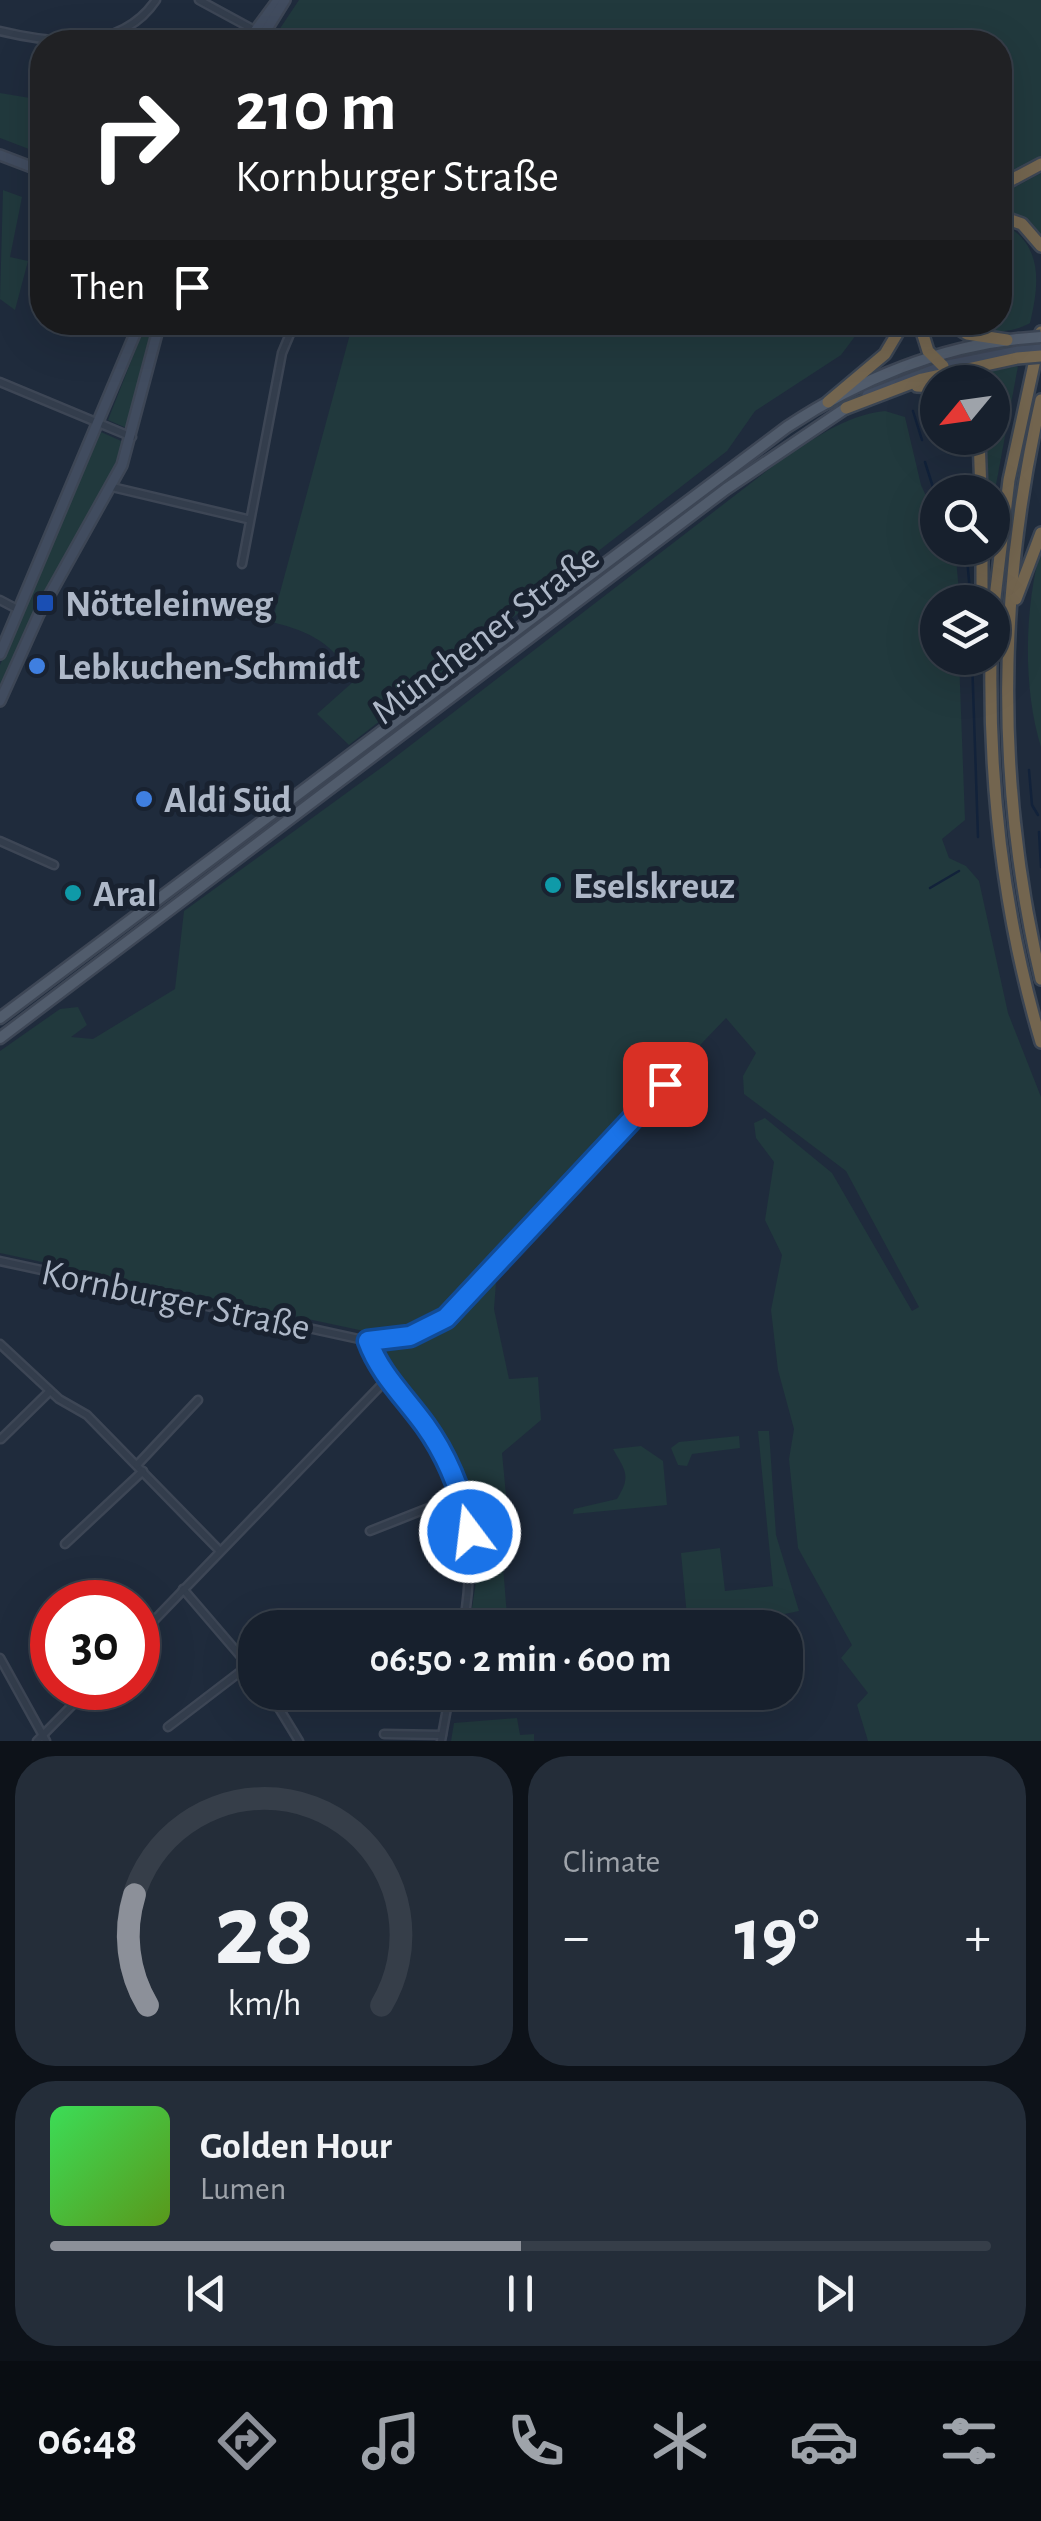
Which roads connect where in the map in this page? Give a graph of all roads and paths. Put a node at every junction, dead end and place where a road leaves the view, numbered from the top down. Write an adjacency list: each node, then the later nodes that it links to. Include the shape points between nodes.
1 (156, 0): 5 (street)
2 (199, 0): 6 (street)
3 (278, 0): 7 (main road)
4 (285, 0): 8 (main road)
5 (122, 30)
6 (249, 30)
7 (262, 30)
8 (263, 30)
9 (0, 31): 10 (street)
10 (30, 37)
11 (0, 155): 13 (main road)
12 (1041, 164): 14 (highway)
13 (30, 166)
14 (1012, 180)
15 (1012, 221): 16 (highway, via 1029,229)
16 (1041, 246)
17 (1041, 334): 24 (main road, bridge); 43 (highway, via 1006,494)
18 (135, 335): 37 (main road)
19 (157, 335): 38 (main road)
20 (290, 335): 40 (street)
21 (898, 335): 31 (highway)
22 (924, 335): 26 (highway)
23 (972, 335): 24 (highway)
24 (1015, 347): 25 (highway, bridge); 26 (main road); 28 (main road); 30 (highway)
25 (1041, 353)
26 (931, 357): 27 (highway); 30 (main road)
27 (942, 365)
28 (947, 365)
29 (920, 374): 30 (main road)
30 (908, 378): 31 (highway); 31 (main road); 33 (highway)
31 (883, 379): 35 (highway); 36 (highway)
32 (0, 382): 37 (street)
33 (920, 382)
34 (1041, 400): 46 (highway)
35 (828, 402): 57 (main road, Münchener Straße, via 732,466)
36 (846, 408): 58 (main road, Münchener Straße, via 726,489)
37 (100, 425): 38 (street); 45 (main road)
38 (132, 437): 39 (main road)
39 (112, 487): 40 (street); 52 (main road, via 39,614)
40 (247, 519): 42 (street)
41 (1041, 533): 47 (highway)
42 (242, 564)
43 (996, 585)
44 (0, 600): 45 (street)
45 (19, 610): 48 (main road)
46 (1010, 612)
47 (1010, 618)
48 (0, 654)
49 (985, 675): 53 (highway)
50 (991, 675): 53 (highway)
51 (1008, 675): 56 (highway, via 1015,834)
52 (0, 701)
53 (991, 716): 59 (highway, via 999,840)
54 (0, 841): 55 (street)
55 (54, 865)
56 (1041, 978)
57 (0, 1018)
58 (0, 1038)
59 (1041, 1042)
60 (665, 1084): 62 (street, Kornburger Straße, via 446,1318 410,1336)
61 (0, 1261): 62 (street, Kornburger Straße)
62 (368, 1341): 64 (street)
63 (0, 1344): 65 (street)
64 (387, 1380): 69 (street, via 436,1441); 72 (street)
65 (50, 1390): 67 (street); 68 (street, via 87,1415)
66 (198, 1400): 68 (street)
67 (1, 1438)
68 (140, 1468): 71 (street); 72 (street)
69 (461, 1495): 70 (street); 74 (street, via 472,1553)
70 (370, 1531)
71 (64, 1544)
72 (219, 1550): 73 (street)
73 (183, 1589): 75 (street); 76 (street)
74 (463, 1610)
75 (160, 1613)
76 (238, 1652)
77 (0, 1658): 85 (street)
78 (238, 1673): 82 (street)
79 (69, 1710): 85 (street)
80 (280, 1710): 86 (street)
81 (447, 1710): 84 (street)
82 (168, 1727)
83 (384, 1734): 84 (street)
84 (442, 1738)
85 (42, 1739)
86 (299, 1741)

